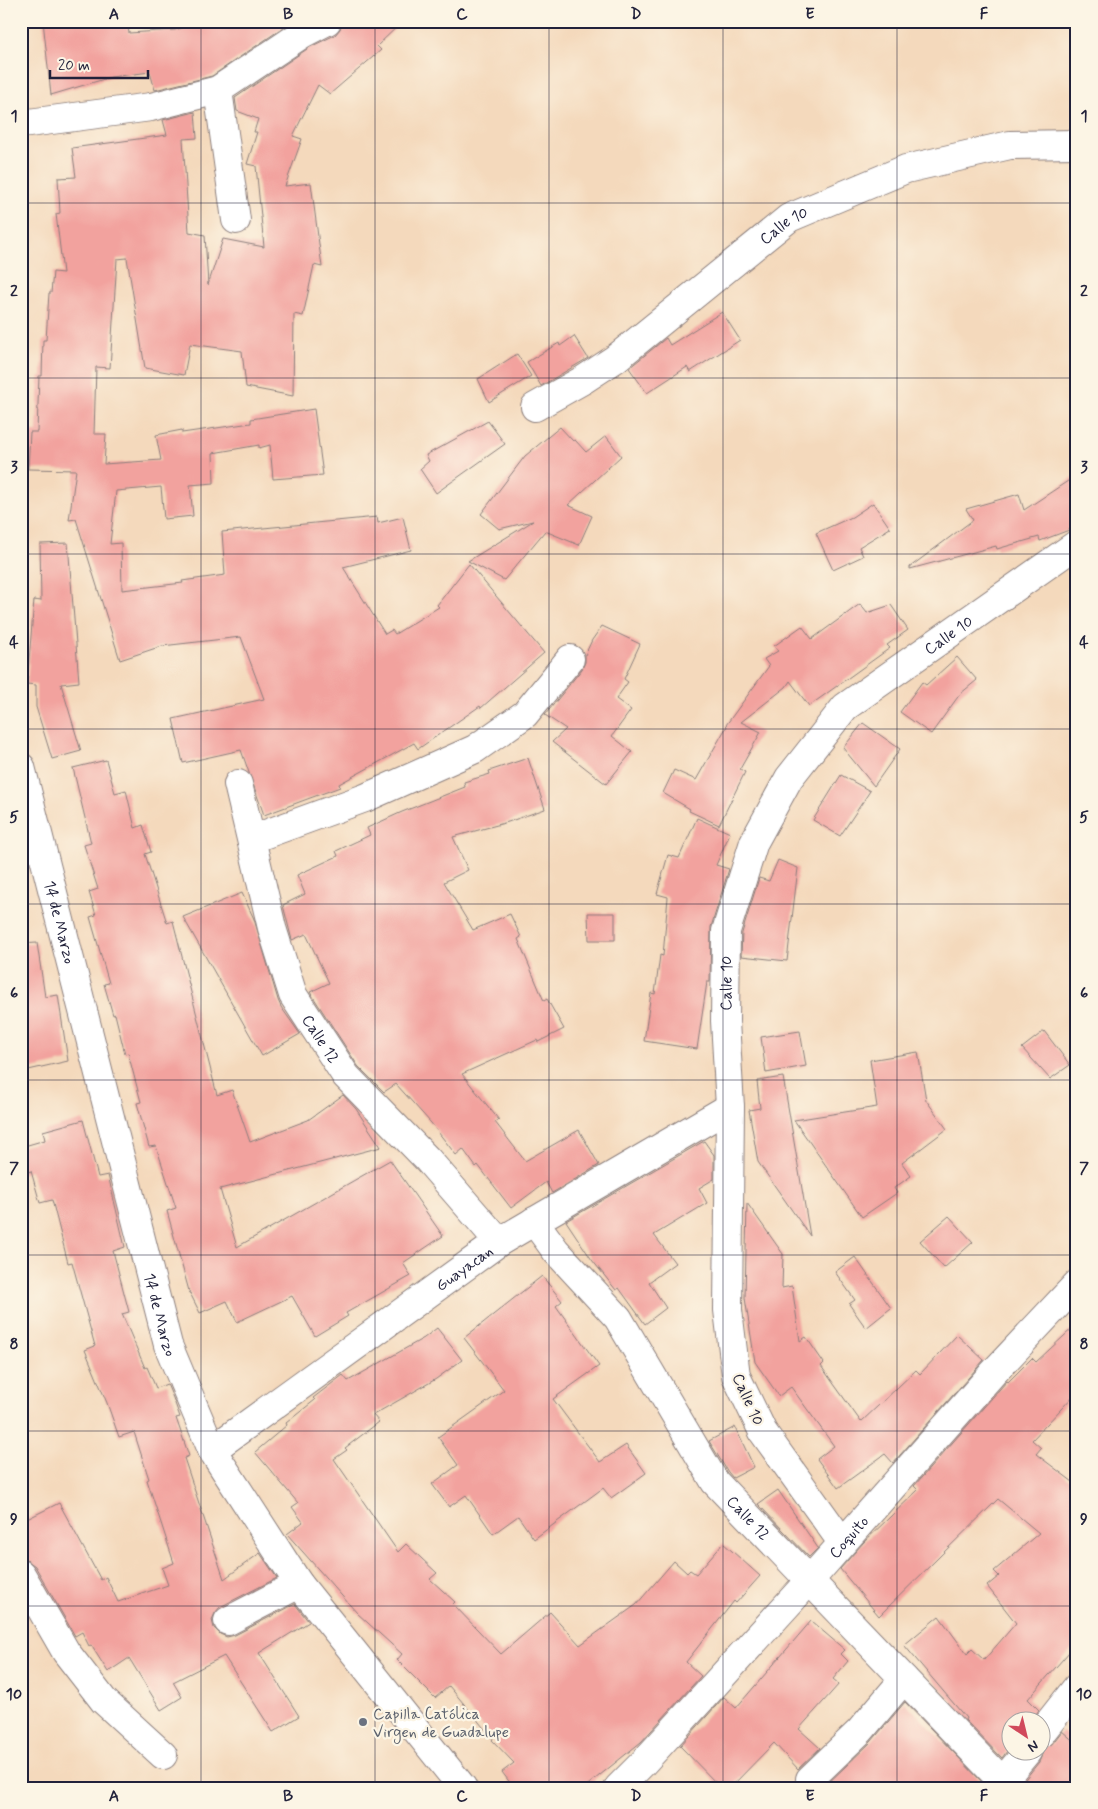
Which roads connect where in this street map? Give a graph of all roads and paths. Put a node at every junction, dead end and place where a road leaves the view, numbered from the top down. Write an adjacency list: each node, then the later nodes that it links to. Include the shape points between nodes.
1 (327, 21): 2 (street)
2 (218, 90): 3 (street, via 151,108); 5 (street)
3 (21, 124)
4 (1077, 144): 6 (street, Calle 10, via 1010,145 906,169 789,218 615,359)
5 (236, 220)
6 (535, 408)
7 (1077, 544): 12 (street, Calle 10, via 844,707 789,778 754,842 726,931 725,1021)
8 (570, 659): 11 (street, via 525,714 475,749 365,798)
9 (21, 767): 16 (street, 14 de Marzo, via 168,1345)
10 (238, 784): 11 (street, Calle 12)
11 (252, 839): 14 (street, Calle 12, via 272,928 293,995 346,1076 428,1160)
12 (730, 1107): 13 (street, Guayacan); 17 (street, Calle 10, via 728,1310 736,1376 763,1432)
13 (534, 1221): 14 (street, Guayacan); 19 (street, Calle 12, via 556,1251 618,1318 715,1482)
14 (499, 1242): 16 (street, Guayacan)
15 (1077, 1284): 17 (street, Coquito, via 993,1372)
16 (212, 1450): 20 (street, 14 de Marzo)
17 (842, 1542): 19 (street, Coquito)
18 (21, 1574): 25 (street, via 66,1652 104,1701)
19 (809, 1581): 22 (street, Calle 12); 30 (street, Coquito)
20 (298, 1584): 21 (street); 29 (street, 14 de Marzo)
21 (228, 1621)
22 (904, 1679): 27 (street, via 860,1731); 28 (street, Calle 12)
23 (1077, 1687): 24 (street)
24 (1050, 1721)
25 (163, 1755)
26 (1019, 1762): 28 (street)
27 (810, 1779)
28 (1000, 1785)
29 (463, 1788)
30 (618, 1788)

